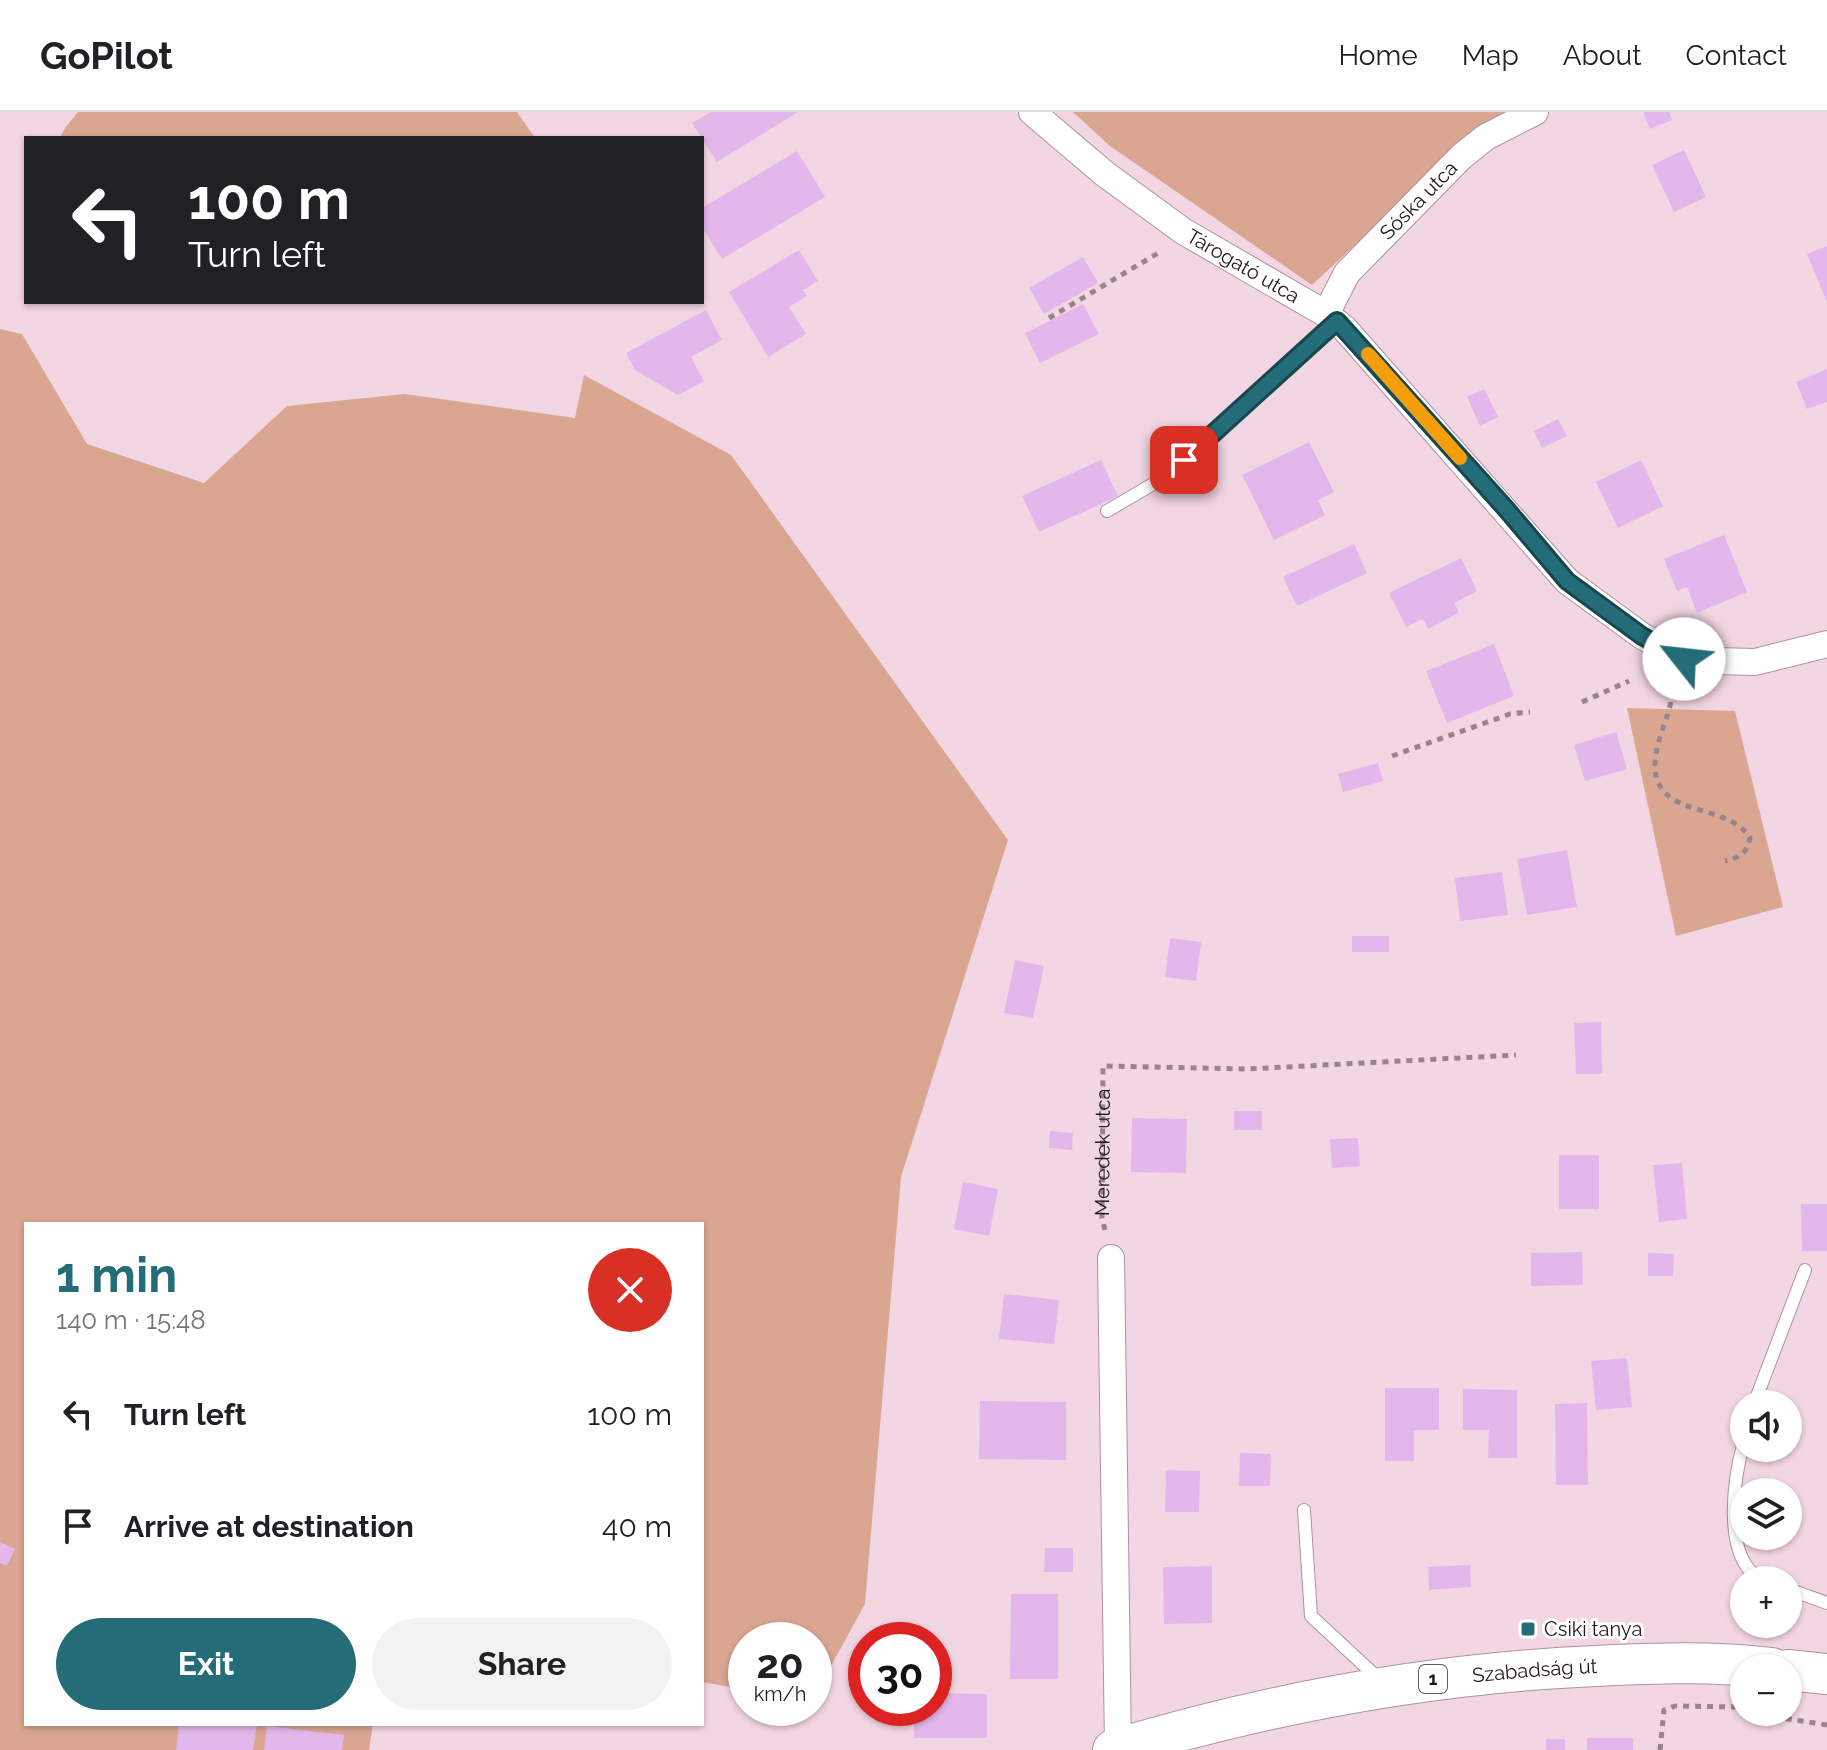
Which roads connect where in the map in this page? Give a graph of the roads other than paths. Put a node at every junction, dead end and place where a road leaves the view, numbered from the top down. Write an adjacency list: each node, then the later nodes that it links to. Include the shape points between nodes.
1 (1032, 112): 3 (street, Tárogató utca, via 1188,235)
2 (1535, 112): 3 (street, Sóska utca, via 1462,156 1347,273)
3 (1332, 318): 4 (lane, via 1165,477); 5 (street, Tárogató utca, via 1567,581 1642,636 1684,659 1717,661 1755,662)
4 (1107, 511)
5 (1827, 644)
6 (1111, 1258): 18 (street)
7 (1805, 1270): 8 (lane)
8 (1759, 1390)
9 (1740, 1462): 11 (lane, via 1733,1499 1737,1540)
10 (1304, 1510): 17 (lane, via 1311,1616)
11 (1747, 1566)
12 (1802, 1594): 13 (lane)
13 (1827, 1603)
14 (1730, 1665): 17 (main road, Szabadság út / 1, via 1672,1662 1528,1669)
15 (1802, 1671): 16 (main road)
16 (1827, 1674)
17 (1386, 1686): 18 (main road, Szabadság út / 1)
18 (1115, 1749)

